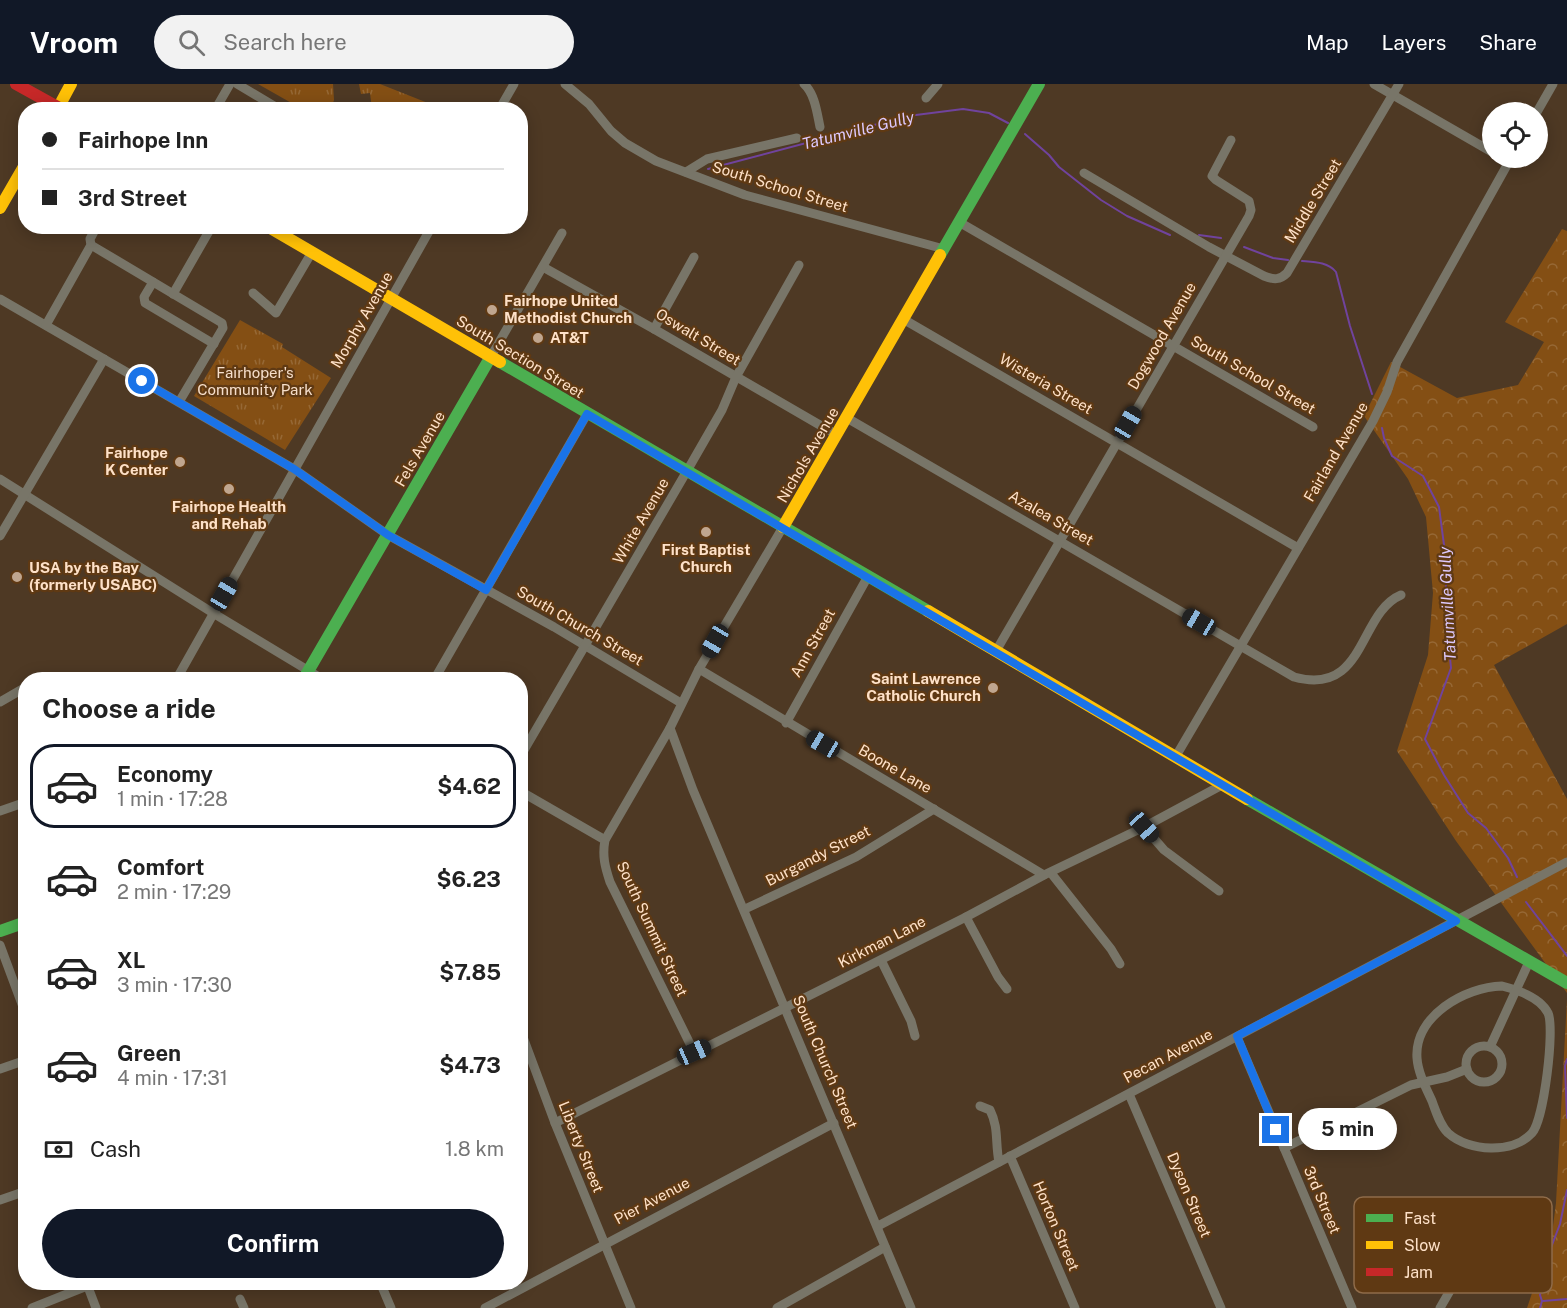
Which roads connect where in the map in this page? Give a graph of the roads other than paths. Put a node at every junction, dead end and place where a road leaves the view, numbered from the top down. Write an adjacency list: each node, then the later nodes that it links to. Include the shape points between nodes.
1 (16, 84): 15 (street)
2 (71, 84): 16 (street)
3 (230, 84): 17 (street)
4 (237, 84): 18 (street)
5 (514, 84): 19 (street)
6 (565, 84): 26 (street, South School Street, via 590,104 625,144)
7 (804, 84): 21 (street, via 812,95)
8 (938, 84): 14 (street)
9 (1374, 84): 13 (street)
10 (1399, 84): 13 (street, Middle Street)
11 (1553, 84): 20 (street)
12 (1035, 85): 30 (street, Nichols Avenue)
13 (1393, 95): 24 (street); 39 (street, Middle Street, via 1282,278 1264,276)
14 (926, 98)
15 (47, 102)
16 (62, 102)
17 (220, 102)
18 (267, 102)
19 (504, 102)
20 (1543, 102)
21 (820, 127)
22 (797, 138): 26 (street, via 707,159)
23 (1231, 140): 39 (street, Dogwood Avenue, via 1211,176 1251,204 1249,216)
24 (1482, 146)
25 (1502, 168): 70 (street, Fairland Avenue, via 1397,362 1373,421)
26 (686, 172): 37 (street, South School Street, via 745,195)
27 (1084, 173): 39 (street)
28 (18, 177): 29 (street)
29 (0, 208)
30 (960, 222): 37 (street, Nichols Avenue); 52 (street, South School Street)
31 (562, 233): 42 (street, Fels Avenue)
32 (93, 234): 36 (street)
33 (207, 234): 45 (street)
34 (288, 234): 38 (street, South Section Street)
35 (427, 234): 46 (street, Morphy Avenue)
36 (91, 245): 43 (street); 49 (street)
37 (945, 249): 48 (street, Nichols Avenue)
38 (312, 252): 44 (street, via 276,313); 46 (street, South Section Street)
39 (1226, 255): 52 (street, Dogwood Avenue)
40 (694, 258): 50 (street)
41 (799, 265): 55 (street, White Avenue)
42 (543, 267): 50 (street, Oswalt Street); 53 (street, Fels Avenue)
43 (153, 282): 45 (street); 51 (street, via 144,297 145,303)
44 (253, 293)
45 (173, 294): 51 (street, via 222,323)
46 (391, 298): 53 (street, South Section Street); 62 (street, Morphy Avenue)
47 (0, 299): 49 (street, South Church Street)
48 (903, 320): 58 (street, Nichols Avenue); 61 (street, Wisteria Street)
49 (46, 325): 54 (street, South Church Street)
50 (654, 328): 55 (street, Oswalt Street)
51 (214, 344): 56 (street)
52 (1173, 346): 59 (street, South School Street); 61 (street, Dogwood Avenue)
53 (490, 358): 57 (street, South Section Street); 67 (street, Fels Avenue)
54 (104, 359): 56 (street, South Church Street); 65 (street)
55 (736, 377): 60 (street, Oswalt Street); 63 (street, White Avenue)
56 (179, 402): 62 (street, South Church Street)
57 (587, 414): 63 (street, South Section Street); 72 (street)
58 (847, 418): 60 (street, Nichols Avenue); 69 (street, Azalea Street)
59 (1313, 427)
60 (837, 435): 66 (street, Nichols Avenue)
61 (1116, 442): 69 (street, Dogwood Avenue); 70 (street, Wisteria Street)
62 (294, 469): 67 (street, South Church Street); 74 (street, Morphy Avenue)
63 (687, 471): 66 (street, South Section Street); 75 (street, White Avenue)
64 (0, 479): 65 (street)
65 (24, 493): 68 (street); 74 (street)
66 (783, 527): 71 (street, South Section Street); 78 (street, Nichols Avenue)
67 (388, 535): 72 (street, South Church Street); 81 (street, Fels Avenue)
68 (0, 536)
69 (1060, 540): 76 (street, Azalea Street); 77 (street, Dogwood Avenue)
70 (1298, 548): 76 (street, Fairland Avenue)
71 (867, 578): 77 (street, South Section Street); 86 (street, Ann Street)
72 (486, 590): 75 (street, South Church Street); 82 (street)
73 (1401, 595): 76 (street, Azalea Street, via 1386,604 1349,664 1328,677 1294,677)
74 (213, 613): 79 (street, Morphy Avenue); 80 (street)
75 (586, 646): 85 (street, South Church Street); 88 (street, White Avenue)
76 (1239, 646): 89 (street, Fairland Avenue)
77 (996, 651): 89 (street, South Section Street)
78 (699, 669): 85 (street, Nichols Avenue); 86 (street, Boone Lane)
79 (180, 672)
80 (302, 672)
81 (308, 672)
82 (439, 672)
83 (18, 692): 84 (street)
84 (0, 702)
85 (681, 703): 87 (street, Nichols Avenue)
86 (786, 723): 93 (street, Boone Lane)
87 (670, 728): 96 (street, Nichols Avenue); 100 (street, South Church Street)
88 (528, 744)
89 (1176, 756): 90 (street, South Section Street)
90 (1222, 785): 95 (street, Kirkman Lane); 102 (street, South Section Street)
91 (528, 796): 96 (street)
92 (18, 805): 94 (street)
93 (934, 809): 98 (street, Boone Lane); 100 (street, Burgandy Street, via 856,856)
94 (0, 811)
95 (1144, 827): 98 (street, Kirkman Lane); 99 (street, via 1164,850)
96 (605, 840): 118 (street, South Summit Street, via 603,852 610,882)
97 (1567, 862): 102 (street, Pecan Avenue)
98 (1048, 874): 101 (street, Kirkman Lane); 108 (street, Boone Lane)
99 (1219, 891)
100 (745, 909): 113 (street, South Church Street)
101 (966, 917): 106 (street, Kirkman Lane); 110 (street)
102 (1456, 921): 107 (street, South Section Street); 115 (street, Pecan Avenue)
103 (18, 925): 104 (street)
104 (0, 931)
105 (0, 945): 112 (street)
106 (881, 960): 113 (street, Kirkman Lane); 114 (street)
107 (1529, 962): 109 (street, South Section Street); 111 (street)
108 (1120, 964)
109 (1567, 983)
110 (1007, 989)
111 (1516, 990): 116 (street); 122 (street, via 1487,987 1438,1012 1419,1041 1417,1057); 122 (street, via 1539,1002 1550,1019 1544,1101 1532,1134 1498,1148 1458,1140 1444,1128)
112 (18, 993)
113 (785, 1008): 118 (street, Kirkman Lane); 126 (street, South Church Street)
114 (915, 1036)
115 (1237, 1036): 123 (street, Pecan Avenue); 127 (street, 3rd Street)
116 (1490, 1047): 121 (street, via 1474,1049 1467,1058); 121 (street, via 1502,1060 1497,1076 1480,1081)
117 (528, 1050): 125 (street, Liberty Street)
118 (694, 1052): 125 (street, Kirkman Lane)
119 (18, 1063): 120 (street)
120 (0, 1069)
121 (1467, 1069): 122 (street)
122 (1424, 1082): 127 (street)
123 (1129, 1094): 128 (street, Pecan Avenue); 149 (street, Dyson Street)
124 (980, 1106): 129 (street, via 990,1110 996,1123)
125 (555, 1123): 133 (street, Liberty Street)
126 (834, 1123): 132 (street, South Church Street); 133 (street, Pier Avenue)
127 (1284, 1148): 150 (street, 3rd Street)
128 (1010, 1156): 129 (street, Pecan Avenue); 148 (street, Horton Street)
129 (999, 1162): 132 (street, Pecan Avenue)
130 (18, 1194): 131 (street)
131 (0, 1200)
132 (878, 1226): 134 (street, South Church Street)
133 (604, 1244): 135 (street, Pier Avenue); 145 (street, Liberty Street)
134 (885, 1247): 146 (street); 147 (street, South Church Street)
135 (528, 1285)
136 (79, 1290): 141 (street)
137 (93, 1290): 142 (street)
138 (383, 1290): 143 (street)
139 (518, 1290): 144 (street, Pier Avenue)
140 (1449, 1293): 151 (street)
141 (32, 1308)
142 (96, 1308)
143 (391, 1308)
144 (485, 1308)
145 (631, 1308)
146 (777, 1308)
147 (911, 1308)
148 (1075, 1308)
149 (1221, 1308)
150 (1352, 1308)
151 (1440, 1308)

